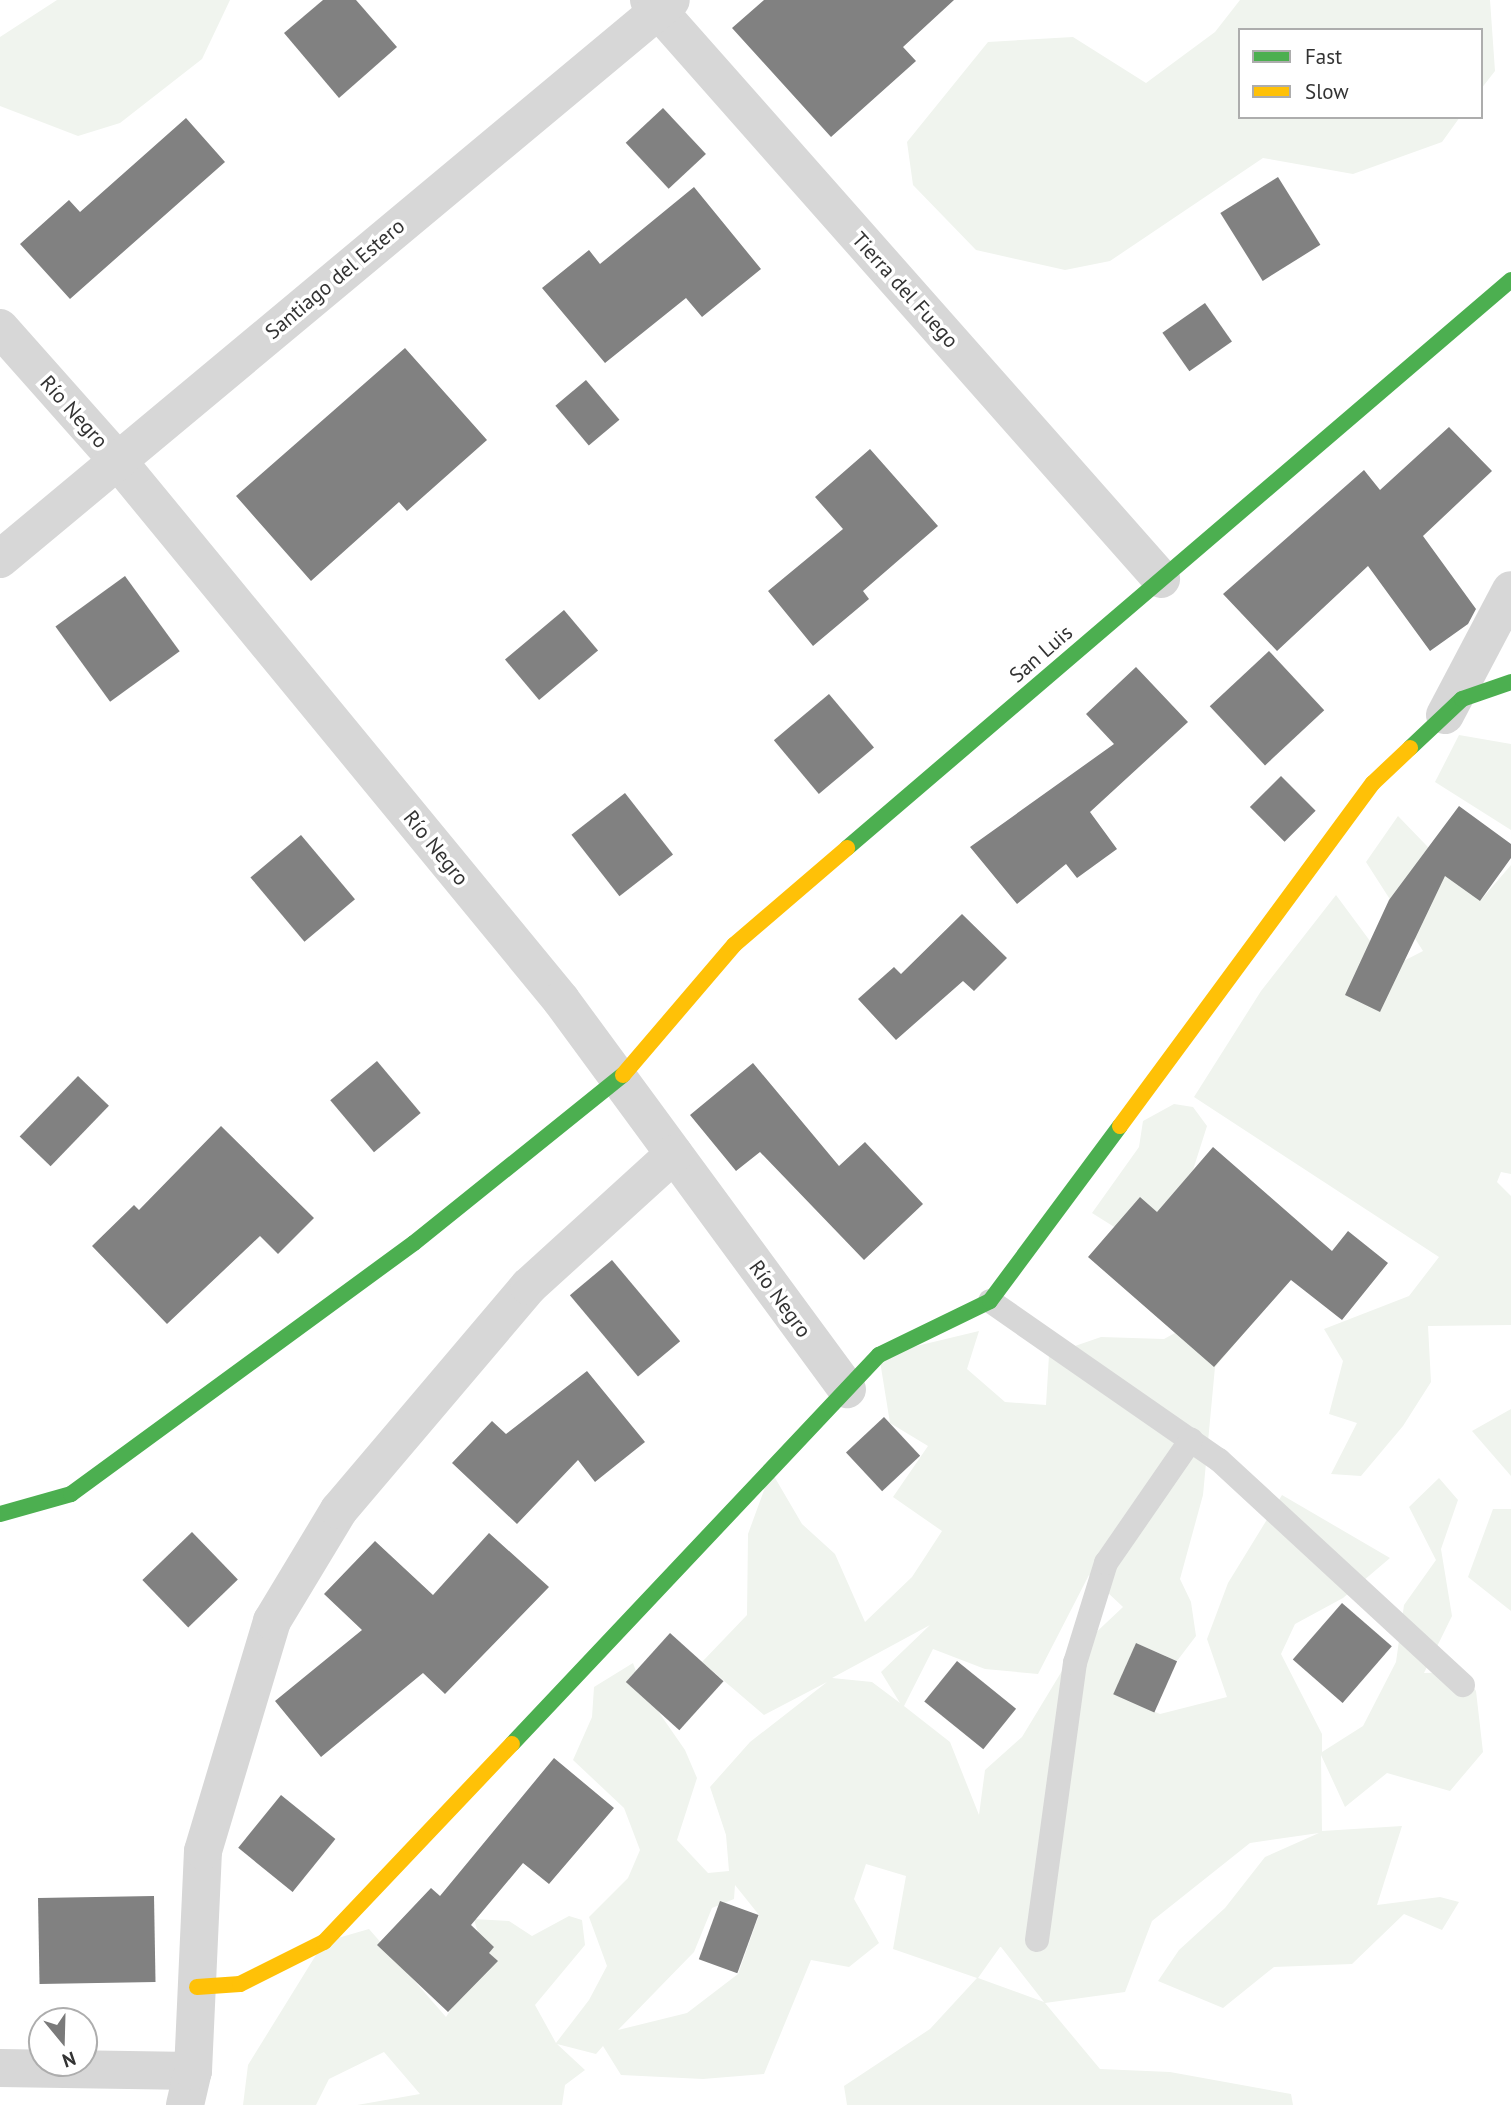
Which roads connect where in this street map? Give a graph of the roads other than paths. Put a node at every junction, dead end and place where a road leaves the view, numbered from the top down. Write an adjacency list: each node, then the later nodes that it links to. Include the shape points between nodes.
1 (660, 4): 4 (street, Santiago del Estero); 6 (street, Tierra del Fuego)
2 (1511, 280): 6 (street, San Luis)
3 (0, 328): 4 (street, Río Negro)
4 (117, 460): 5 (street, Santiago del Estero); 10 (street, Río Negro, via 561,1000)
5 (0, 559)
6 (1161, 579): 10 (street, San Luis, via 734,945)
7 (1511, 590): 9 (street)
8 (1511, 682): 9 (street, via 1462,699)
9 (1445, 715): 12 (street, via 1373,783)
10 (619, 1080): 11 (street, Río Negro); 15 (street, San Luis, via 414,1243 72,1494)
11 (674, 1154): 13 (street, Río Negro); 18 (street, via 529,1286 339,1510 272,1621 203,1851)
12 (990, 1301): 13 (street, via 879,1355); 14 (lane)
13 (847, 1389): 18 (street, via 324,1942 240,1984)
14 (1191, 1440): 16 (lane, via 1219,1460); 17 (lane, via 1106,1563 1075,1663)
15 (0, 1514)
16 (1463, 1685)
17 (1038, 1940)
18 (197, 1987): 20 (street)
19 (0, 2068): 20 (street)
20 (188, 2096)

